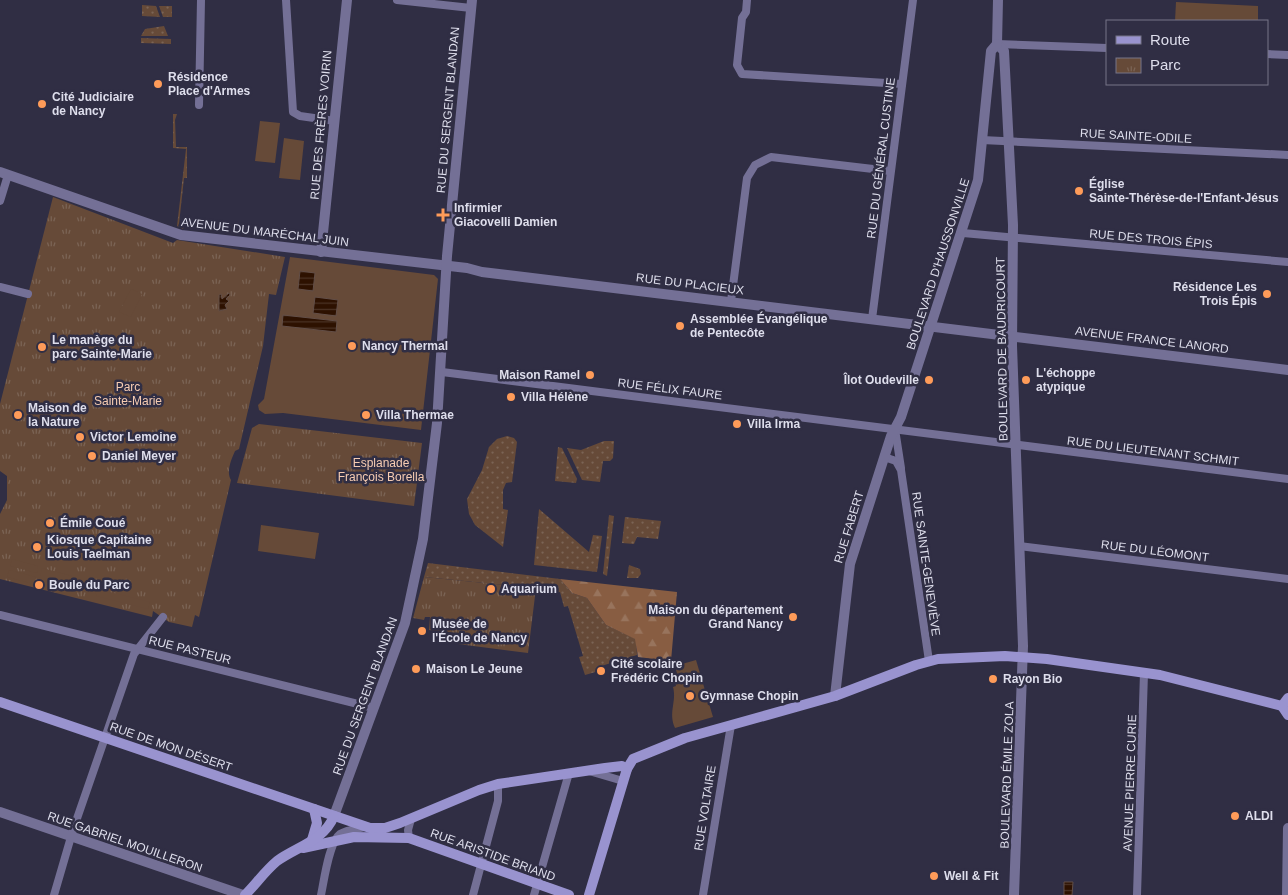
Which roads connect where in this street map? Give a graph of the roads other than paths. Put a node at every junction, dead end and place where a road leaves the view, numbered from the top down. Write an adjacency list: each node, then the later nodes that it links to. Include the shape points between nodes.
1 (201, 0): 14 (street)
2 (286, 0): 15 (street, via 293,112)
3 (347, 0): 15 (street, RUE DES FRÈRES VOIRIN)
4 (397, 0): 8 (street)
5 (747, 0): 13 (street, via 737,65 742,74)
6 (913, 0): 13 (street, RUE DU GÉNÉRAL CUSTINE)
7 (998, 0): 9 (street)
8 (471, 4): 26 (street, RUE DU SERGENT BLANDAN)
9 (997, 44): 10 (street); 16 (street, BOULEVARD D'HAUSSONVILLE, via 991,51); 17 (street, BOULEVARD DE BAUDRICOURT, via 1004,51)
10 (1106, 48)
11 (1268, 54): 12 (street)
12 (1288, 55)
13 (902, 84): 19 (street, RUE DU GÉNÉRAL CUSTINE)
14 (199, 105)
15 (334, 121): 24 (street, RUE DES FRÈRES VOIRIN)
16 (982, 140): 17 (street, RUE SAINTE-ODILE); 22 (street, BOULEVARD D'HAUSSONVILLE, via 980,171)
17 (1008, 141): 18 (street, RUE SAINTE-ODILE); 23 (street, BOULEVARD DE BAUDRICOURT)
18 (1288, 155)
19 (890, 172): 29 (street, via 771,157 754,165 746,183); 30 (street, RUE DU GÉNÉRAL CUSTINE)
20 (4, 174): 21 (street); 24 (street, AVENUE DU MARÉCHAL JUIN, via 181,235)
21 (0, 202)
22 (963, 233): 23 (street, RUE DES TROIS ÉPIS); 31 (street, BOULEVARD D'HAUSSONVILLE)
23 (1012, 239): 25 (street, RUE DES TROIS ÉPIS); 32 (street, BOULEVARD DE BAUDRICOURT)
24 (321, 252): 26 (street, AVENUE DU MARÉCHAL JUIN)
25 (1288, 262)
26 (446, 266): 29 (street, RUE DU PLACIEUX); 34 (street, RUE DU SERGENT BLANDAN)
27 (0, 286): 28 (street)
28 (28, 294)
29 (731, 301): 30 (street, RUE DU PLACIEUX)
30 (872, 319): 31 (street, RUE DU PLACIEUX)
31 (932, 326): 32 (street, AVENUE FRANCE LANORD); 35 (street, BOULEVARD D'HAUSSONVILLE)
32 (1012, 336): 33 (street, AVENUE FRANCE LANORD); 36 (street, BOULEVARD DE BAUDRICOURT)
33 (1288, 370)
34 (442, 372): 35 (street, RUE FÉLIX FAURE); 51 (street, RUE DU SERGENT BLANDAN, via 433,465 415,582 403,629)
35 (895, 429): 36 (street, RUE FÉLIX FAURE); 37 (street, RUE FABERT); 38 (street, RUE SAINTE-GENEVIÈVE)
36 (1016, 445): 39 (street, RUE DU LIEUTENANT SCHMIT); 40 (street, BOULEVARD DE BAUDRICOURT)
37 (884, 456): 38 (street, via 896,461); 48 (street, RUE FABERT, via 850,564)
38 (901, 470): 46 (street, RUE SAINTE-GENEVIÈVE)
39 (1288, 479)
40 (1019, 546): 41 (street, RUE DU LÉOMONT); 45 (street, BOULEVARD DE BAUDRICOURT)
41 (1288, 579)
42 (0, 615): 44 (street, RUE PASTEUR)
43 (163, 617): 44 (street)
44 (137, 649): 51 (street, RUE PASTEUR); 53 (street)
45 (1023, 657): 46 (main road); 47 (main road); 80 (street, BOULEVARD ÉMILE ZOLA)
46 (929, 661): 48 (main road)
47 (1144, 672): 50 (main road); 81 (street, AVENUE PIERRE CURIE)
48 (835, 696): 52 (main road)
49 (0, 702): 53 (main road, RUE DE MON DÉSERT)
50 (1286, 707)
51 (374, 708): 61 (street, RUE DU SERGENT BLANDAN)
52 (731, 725): 54 (main road, via 685,738 633,759); 79 (street, RUE VOLTAIRE)
53 (105, 738): 59 (main road, RUE DE MON DÉSERT); 65 (street)
54 (627, 769): 55 (main road, via 622,766); 57 (main road)
55 (589, 771): 56 (main road); 57 (street)
56 (570, 773): 58 (main road); 71 (street)
57 (623, 781): 78 (main road)
58 (498, 784): 62 (main road); 70 (street, via 498,801)
59 (314, 809): 61 (main road, RUE DE MON DÉSERT); 67 (main road, via 317,823)
60 (0, 812): 65 (street, RUE GABRIEL MOUILLERON)
61 (334, 816): 63 (main road, RUE DE MON DÉSERT); 67 (main road, via 327,828)
62 (411, 819): 63 (main road, RUE DE MON DÉSERT, via 385,828); 66 (street)
63 (364, 827): 68 (street, via 342,833)
64 (1288, 828): 82 (street)
65 (71, 836): 72 (street); 73 (street, RUE GABRIEL MOUILLERON)
66 (409, 838): 68 (main road, RUE ARISTIDE BRIAND, via 359,837); 70 (main road, RUE ARISTIDE BRIAND)
67 (312, 840): 69 (main road)
68 (334, 842): 69 (main road, RUE ARISTIDE BRIAND); 74 (street)
69 (303, 848): 73 (main road, via 277,862)
70 (481, 864): 71 (main road, RUE ARISTIDE BRIAND); 75 (street)
71 (538, 883): 76 (street); 77 (main road, RUE ARISTIDE BRIAND)
72 (54, 895)
73 (244, 895)
74 (321, 895)
75 (473, 895)
76 (534, 895)
77 (569, 895)
78 (589, 895)
79 (703, 895)
80 (1014, 895)
81 (1137, 895)
82 (1287, 895)

